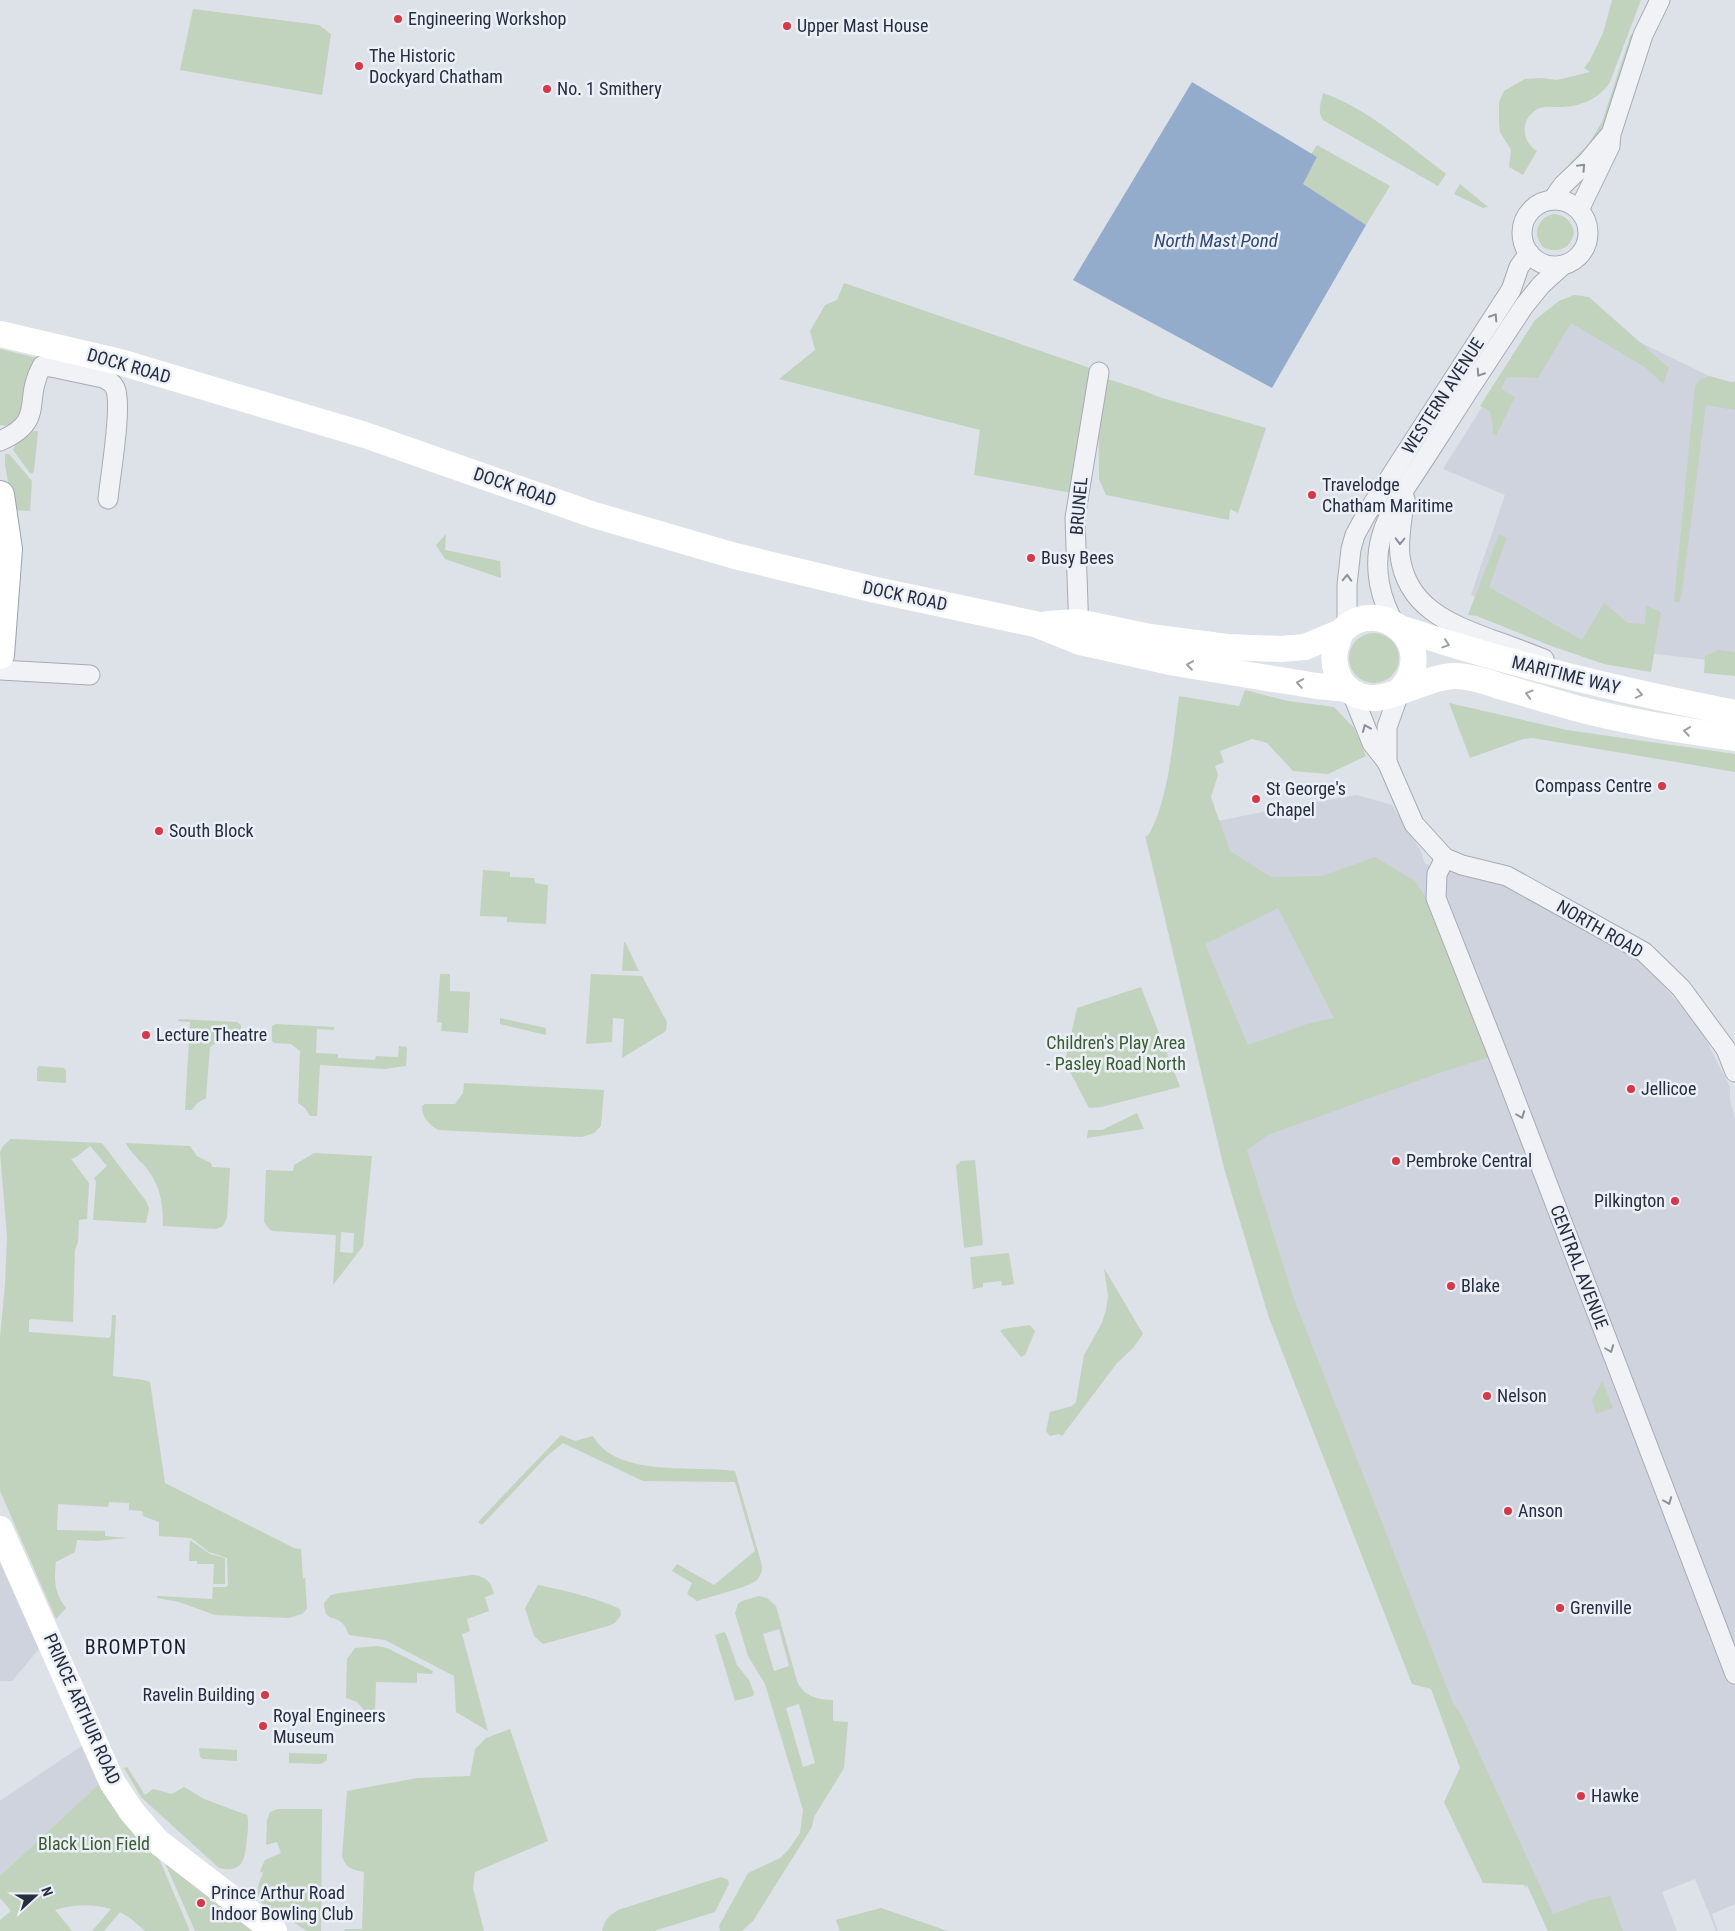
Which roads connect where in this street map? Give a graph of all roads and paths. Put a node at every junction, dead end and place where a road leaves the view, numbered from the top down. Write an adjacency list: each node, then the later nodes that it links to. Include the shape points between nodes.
1 (1660, 0): 2 (street, via 1643,35)
2 (1611, 134): 3 (street, one-way to 2); 4 (street, via 1610,146)
3 (1553, 199): 4 (street); 5 (street, via 1532,208 1526,215 1521,234)
4 (1579, 210): 6 (street, via 1588,227 1586,246 1573,261)
5 (1529, 254): 6 (street, via 1544,264); 16 (street, WESTERN AVENUE, one-way to 5, via 1350,549 1355,535 1511,290)
6 (1563, 265): 10 (street, WESTERN AVENUE, one-way to 10, via 1524,306)
7 (0, 334): 17 (street, DOCK ROAD, via 120,362 365,435 594,515 735,556 876,590)
8 (1099, 372): 13 (street, BRUNEL, via 1076,502)
9 (0, 441): 12 (street, via 19,431 29,420 36,378 42,366 112,382 119,408)
10 (1413, 477): 14 (street, WESTERN AVENUE, via 1382,534 1378,558 1380,586 1388,612); 21 (street, one-way to 21, via 1404,501 1400,552 1408,583 1418,599 1445,620 1554,663)
11 (0, 496): 18 (main road, via 8,549)
12 (108, 499)
13 (1077, 580): 15 (street, via 1091,611); 17 (street, BRUNEL)
14 (1398, 627): 16 (street, via 1375,618); 21 (street, MARITIME WAY, one-way to 21, via 1458,648); 23 (street, via 1409,640 1414,661 1409,678)
15 (1107, 628): 16 (street, DOCK ROAD, via 1189,642 1281,649 1305,647); 17 (street, DOCK ROAD)
16 (1344, 629): 22 (street, via 1334,650 1334,665)
17 (1079, 632): 22 (street, DOCK ROAD, one-way to 17, via 1175,663)
18 (0, 656)
19 (0, 670): 20 (street)
20 (90, 675)
21 (1574, 678): 24 (street, MARITIME WAY, one-way to 24)
22 (1349, 690): 23 (street, via 1372,698 1389,696); 26 (street, one-way to 22, via 1372,744)
23 (1400, 690): 25 (street, MARITIME WAY, one-way to 23, via 1584,710 1460,677 1432,680); 26 (street, via 1386,730)
24 (1735, 713)
25 (1735, 738)
26 (1387, 762): 27 (street, via 1414,824)
27 (1445, 858): 28 (street, NORTH ROAD, via 1507,876 1644,952 1681,988 1726,1049); 30 (street, CENTRAL AVENUE, one-way to 30, via 1438,874 1436,898)
28 (1735, 1072)
29 (2, 1539): 31 (street, PRINCE ARTHUR ROAD, via 112,1782 132,1812 157,1841)
30 (1735, 1674)
31 (274, 1931)

